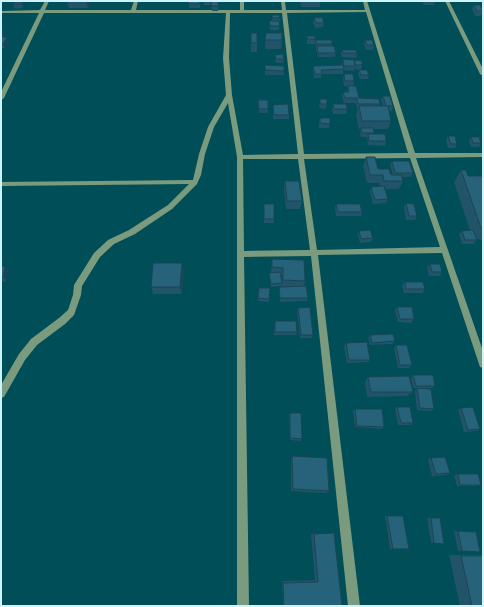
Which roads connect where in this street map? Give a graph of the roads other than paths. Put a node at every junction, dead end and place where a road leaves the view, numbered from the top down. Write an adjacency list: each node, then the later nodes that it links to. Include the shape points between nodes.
1 (47, 1): 9 (street)
2 (136, 1): 10 (street)
3 (242, 1): 12 (street)
4 (283, 1): 13 (street)
5 (365, 1): 7 (street)
6 (448, 1): 14 (street)
7 (368, 11): 13 (street); 17 (street)
8 (1, 12): 9 (street)
9 (42, 12): 10 (street); 16 (street)
10 (133, 12): 11 (street)
11 (228, 12): 12 (street); 15 (street, via 226,58)
12 (242, 12): 13 (street)
13 (284, 12): 20 (street)
14 (483, 74)
15 (229, 95): 19 (street); 21 (street, via 211,127)
16 (1, 98)
17 (412, 155): 18 (street); 20 (street); 23 (street)
18 (483, 155)
19 (240, 157): 20 (street); 25 (street)
20 (301, 157): 24 (street)
21 (195, 182): 22 (street); 27 (street, via 170,207 132,232 111,242 97,255 78,285 71,312 34,342 22,357)
22 (1, 184)
23 (444, 250): 24 (street); 26 (street)
24 (314, 252): 25 (street); 29 (street)
25 (240, 254): 28 (street)
26 (483, 364)
27 (1, 394)
28 (243, 606)
29 (354, 606)

